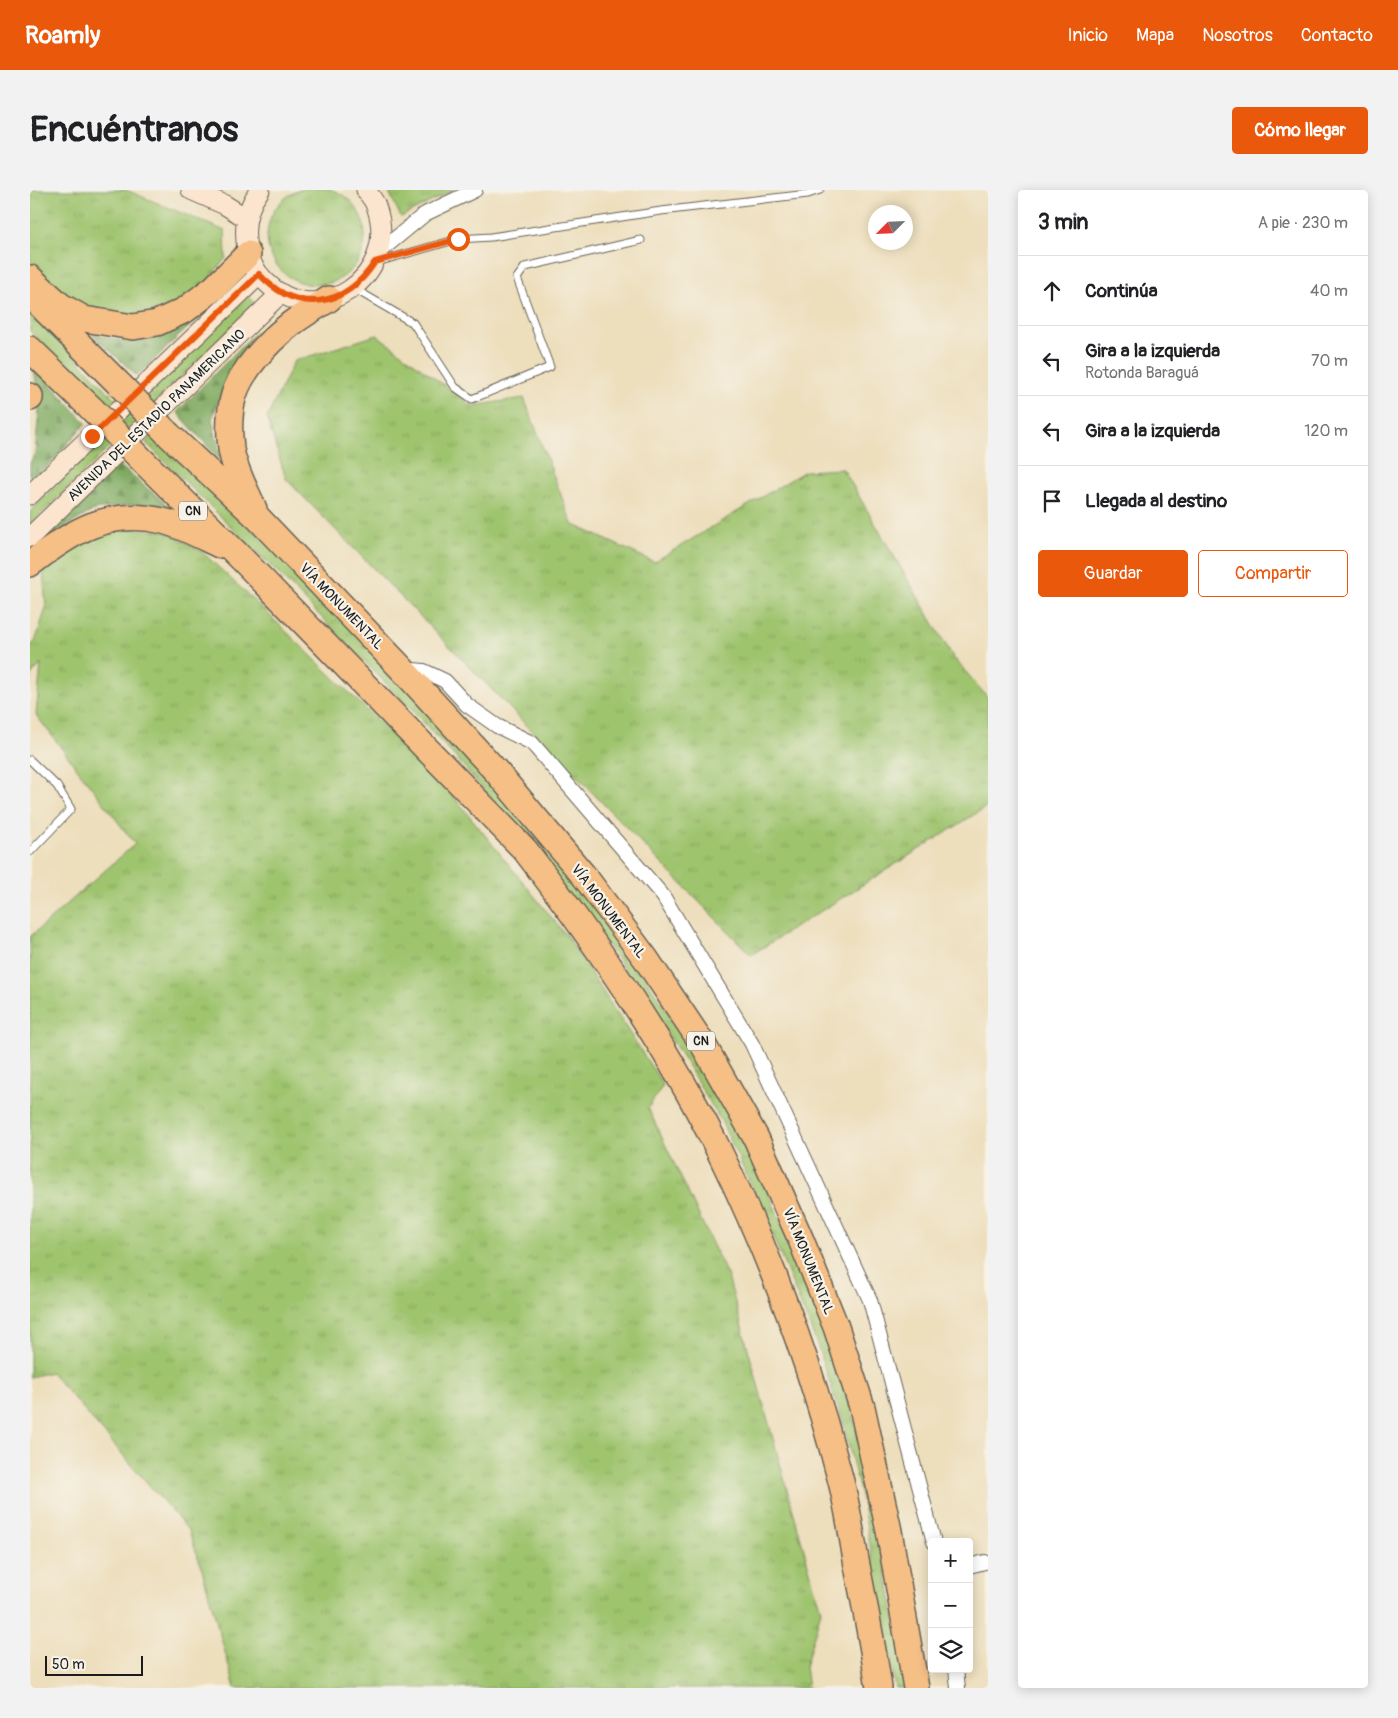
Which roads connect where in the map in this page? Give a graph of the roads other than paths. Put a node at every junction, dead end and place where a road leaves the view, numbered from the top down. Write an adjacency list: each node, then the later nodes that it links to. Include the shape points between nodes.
1 (191, 190): 6 (street)
2 (260, 190): 6 (street, via 253,198)
3 (366, 190): 8 (street, via 376,205 381,228)
4 (475, 190): 8 (street, via 426,214)
5 (820, 190): 8 (lane, via 458,239)
6 (246, 218): 9 (street, via 244,236)
7 (641, 240): 11 (lane, via 525,267 516,278 550,367 472,399 454,387 414,322)
8 (377, 257): 11 (street, via 365,277)
9 (254, 264): 10 (highway, via 185,310 157,323 133,327 84,319 62,306); 12 (street, via 269,285); 16 (street)
10 (30, 278)
11 (353, 288): 14 (street)
12 (281, 293): 14 (street, via 304,300); 18 (street, AVENIDA DEL ESTADIO PANAMERICANO)
13 (30, 294): 17 (highway, VÍA MONUMENTAL / CN, bridge, via 169,435)
14 (329, 299): 17 (highway, via 288,326 264,347 234,395 230,416 231,450)
15 (30, 349): 19 (highway, CN, bridge)
16 (30, 495)
17 (258, 518): 21 (highway, VÍA MONUMENTAL / CN)
18 (30, 537)
19 (243, 560): 20 (highway, via 213,542 164,521 117,517 83,528); 28 (highway, CN, via 524,850 610,966 673,1066 722,1156 764,1249 797,1339 840,1476)
20 (30, 564)
21 (402, 669): 24 (street, via 424,671 445,681 467,705 496,726 532,743 663,896 752,1044 870,1300); 29 (highway, VÍA MONUMENTAL / CN, via 495,770 585,877 641,952 704,1046 756,1138 833,1318 862,1407 890,1531)
22 (30, 760): 23 (lane, via 58,786 71,808)
23 (30, 852)
24 (933, 1538)
25 (987, 1562): 26 (street)
26 (973, 1565)
27 (956, 1673): 30 (street)
28 (879, 1688)
29 (916, 1688)
30 (958, 1688)

